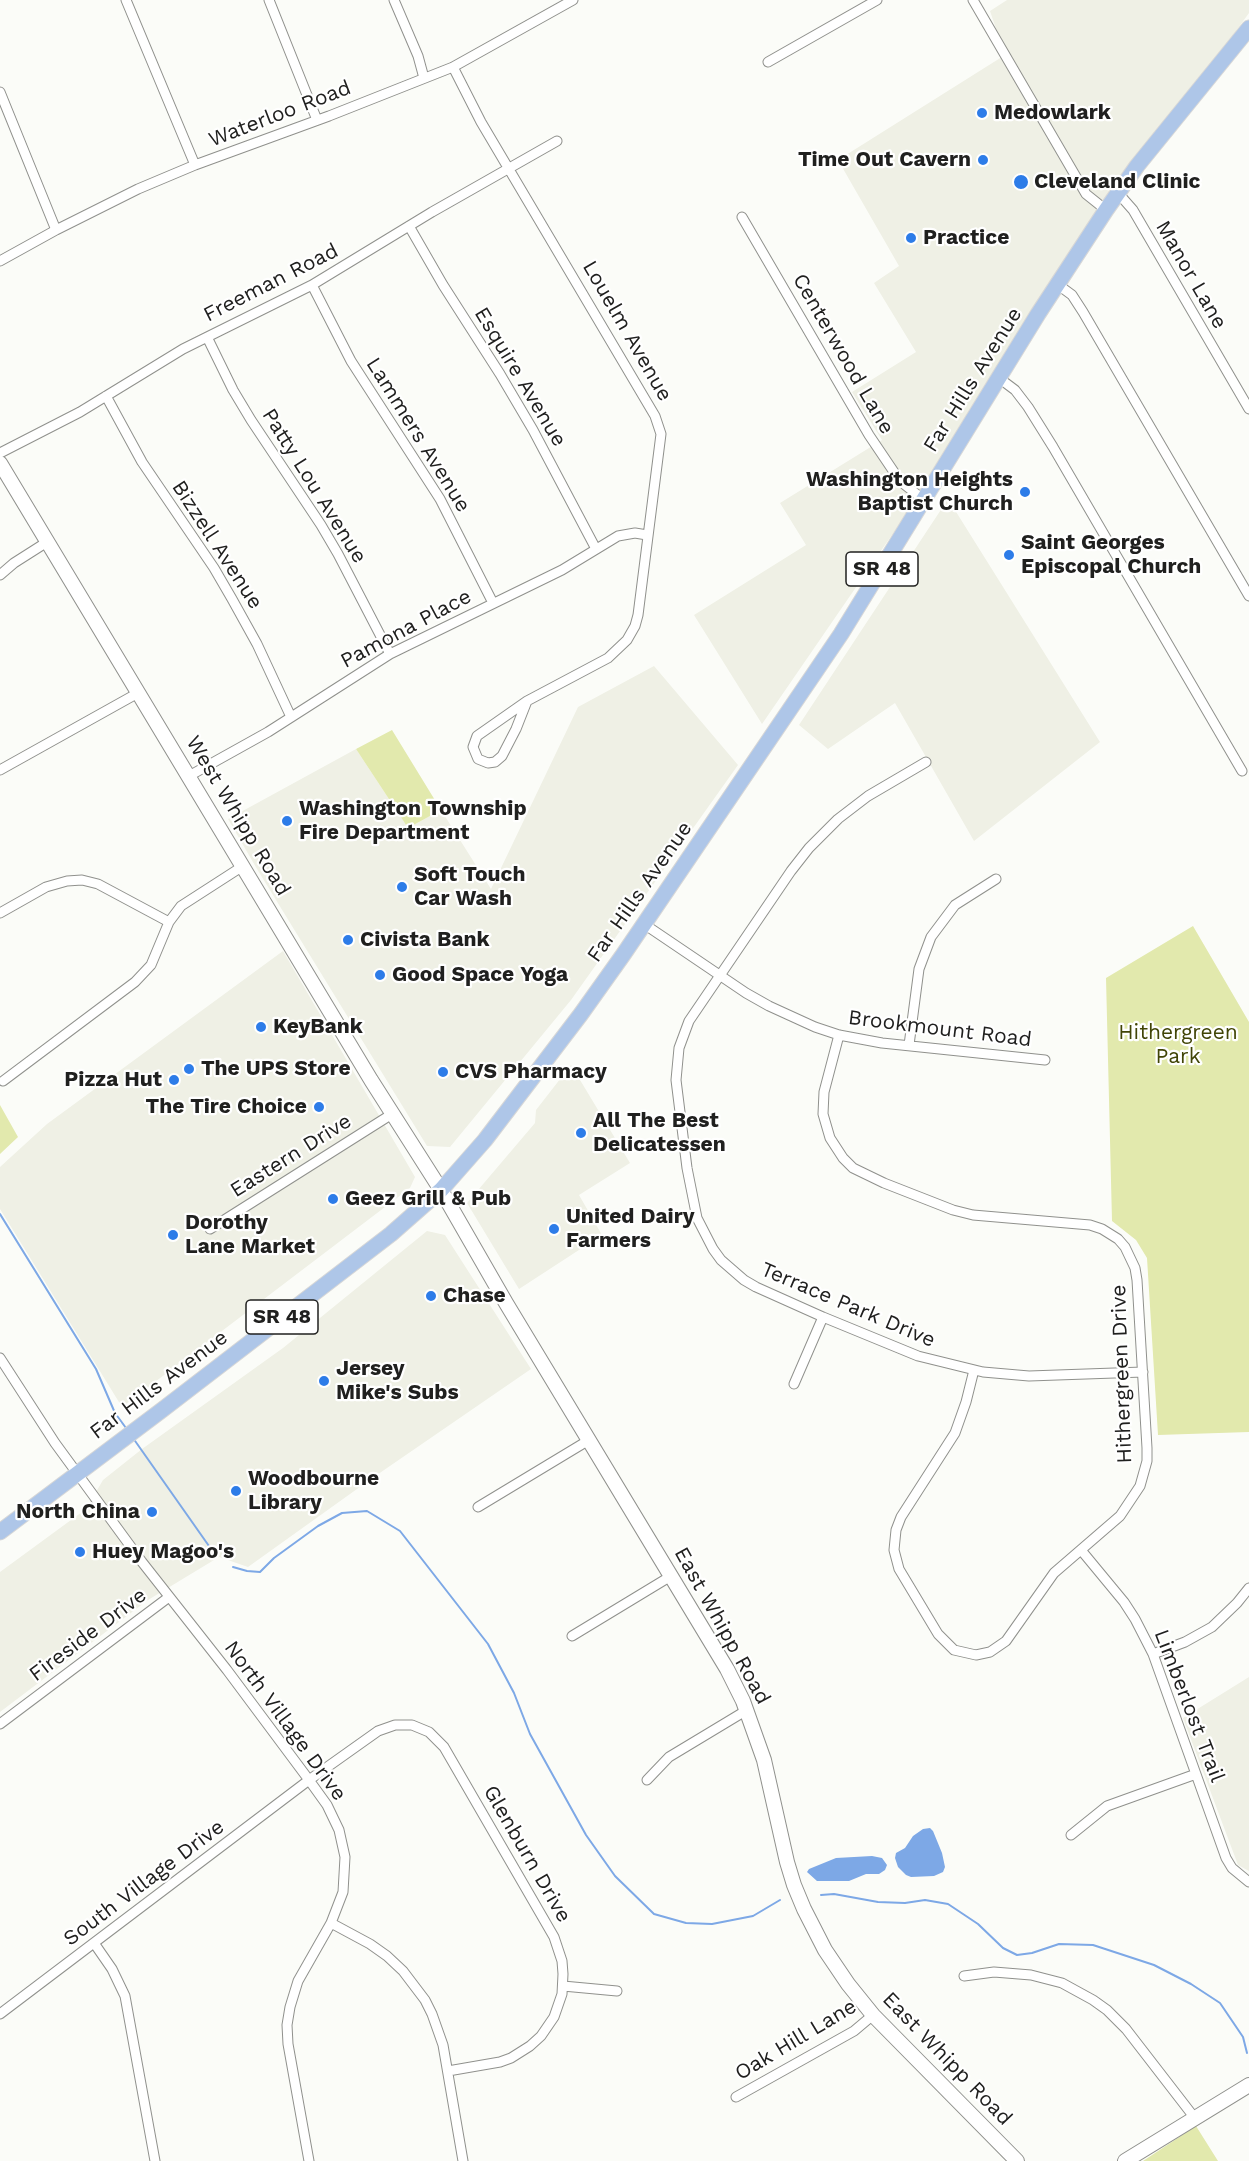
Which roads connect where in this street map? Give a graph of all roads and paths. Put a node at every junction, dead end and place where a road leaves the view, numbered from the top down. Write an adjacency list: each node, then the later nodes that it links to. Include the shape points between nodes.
1 (126, 0): 14 (street)
2 (269, 0): 12 (street)
3 (394, 0): 10 (street)
4 (572, 0): 9 (street, Waterloo Road)
5 (877, 0): 8 (street)
6 (973, 0): 17 (street, via 1086,194)
7 (1249, 28): 16 (main road, Far Hills Avenue / SR 48)
8 (768, 62)
9 (453, 67): 10 (street, Waterloo Road); 15 (street, Louelm Avenue)
10 (424, 78): 12 (street, Waterloo Road)
11 (0, 92): 20 (street)
12 (317, 120): 14 (street, Waterloo Road)
13 (557, 141): 15 (street, Freeman Road)
14 (195, 165): 20 (street, Waterloo Road)
15 (510, 168): 19 (street, Freeman Road); 31 (street, Louelm Avenue, via 658,422 661,438)
16 (1118, 193): 17 (main road, Far Hills Avenue / SR 48); 27 (street, Manor Lane, via 1133,210)
17 (1106, 210): 22 (main road, Far Hills Avenue / SR 48)
18 (742, 217): 30 (street, Centerwood Lane, via 869,435 900,482)
19 (409, 226): 23 (street, Freeman Road); 33 (street, Esquire Avenue, via 533,430)
20 (56, 230): 21 (street, Waterloo Road)
21 (0, 261)
22 (1057, 284): 25 (main road, Far Hills Avenue / SR 48); 35 (street, via 1072,295 1083,312)
23 (312, 285): 24 (street, Freeman Road); 36 (street, Lammers Avenue, via 351,361 440,499)
24 (207, 337): 26 (street, Freeman Road); 37 (street, Patty Lou Avenue, via 251,420 338,554)
25 (999, 378): 30 (main road, Far Hills Avenue / SR 48); 43 (street, via 1022,398 1048,439)
26 (106, 396): 28 (street, Freeman Road); 40 (street, Bizzell Avenue, via 142,462 232,599)
27 (1249, 409)
28 (0, 453)
29 (0, 463): 32 (main road, West Whipp Road)
30 (924, 500): 49 (main road, Far Hills Avenue / SR 48, via 842,634)
31 (647, 535): 33 (street, Pamona Place, via 618,536); 39 (street, Louelm Avenue, via 638,615 627,640 608,658)
32 (47, 542): 34 (street); 38 (main road, West Whipp Road)
33 (596, 549): 36 (street, Pamona Place)
34 (0, 575)
35 (1249, 596)
36 (493, 603): 37 (street, Pamona Place)
37 (390, 654): 40 (street, Pamona Place)
38 (138, 693): 42 (street); 44 (main road, West Whipp Road)
39 (527, 702): 39 (street, via 477,736 473,747 478,759 488,763 502,756)
40 (291, 717): 44 (street, Pamona Place)
41 (926, 762): 50 (street, Terrace Park Drive, via 868,796 824,832 791,871)
42 (0, 770)
43 (1242, 771)
44 (189, 776): 45 (main road, West Whipp Road)
45 (243, 866): 48 (street, via 189,899); 55 (main road, West Whipp Road)
46 (996, 879): 52 (street, via 956,905 931,938 918,977)
47 (0, 913): 48 (street, via 46,887 82,880 98,884)
48 (169, 922): 54 (street, via 157,955 144,974)
49 (644, 924): 50 (street, Brookmount Road); 56 (main road, Far Hills Avenue / SR 48, via 518,1097)
50 (719, 975): 51 (street, Brookmount Road, via 769,1006); 58 (street, Terrace Park Drive, via 689,1021 676,1066 687,1168 697,1218 712,1249 744,1280)
51 (839, 1035): 52 (street, Brookmount Road); 61 (street, Hithergreen Drive, via 824,1092 823,1114 830,1138 843,1158 868,1176 953,1210 1090,1226 1111,1234 1125,1246 1135,1268)
52 (909, 1046): 53 (street, Brookmount Road)
53 (1046, 1060)
54 (3, 1081)
55 (392, 1114): 56 (main road, West Whipp Road); 57 (street, Eastern Drive)
56 (441, 1190): 63 (main road, East Whipp Road); 64 (main road, Far Hills Avenue / SR 48, via 389,1235)
57 (210, 1228)
58 (823, 1317): 60 (street, Terrace Park Drive, via 918,1356); 62 (street)
59 (0, 1358): 64 (street, North Village Drive)
60 (974, 1370): 61 (street, Terrace Park Drive, via 1051,1377); 67 (street, Hithergreen Drive, via 955,1433 896,1530 896,1560 916,1598 938,1634 954,1650 985,1654 1006,1641 1043,1586)
61 (1143, 1372): 67 (street, Hithergreen Drive, via 1148,1448 1144,1474 1120,1516)
62 (794, 1384)
63 (589, 1440): 65 (street); 68 (main road, East Whipp Road)
64 (77, 1473): 66 (main road, Far Hills Avenue / SR 48); 70 (street, North Village Drive)
65 (478, 1506)
66 (0, 1532)
67 (1081, 1550): 72 (street, Limberlost Trail, via 1124,1602)
68 (671, 1576): 71 (street); 73 (main road, East Whipp Road)
69 (1249, 1588): 72 (street, via 1212,1627)
70 (169, 1597): 74 (street, Fireside Drive); 76 (street, North Village Drive)
71 (572, 1636)
72 (1153, 1654): 75 (street, Limberlost Trail)
73 (747, 1710): 77 (street, via 669,1757); 86 (main road, East Whipp Road, via 764,1760 787,1862 804,1909 837,1969)
74 (0, 1724)
75 (1196, 1774): 78 (street, via 1107,1806); 79 (street, Limberlost Trail, via 1227,1858 1232,1868)
76 (309, 1780): 80 (street, North Village Drive, via 334,1817 345,1857 343,1892); 81 (street, South Village Drive); 83 (street, Glenburn Drive, via 386,1727 412,1725 429,1732 444,1747 554,1937 562,1961)
77 (646, 1780)
78 (1071, 1835)
79 (1249, 1881)
80 (331, 1923): 87 (street, via 387,1956 414,1983 438,2029); 92 (street, North Village Drive, via 298,1981 287,2025)
81 (94, 1943): 85 (street, South Village Drive); 91 (street, via 125,1996)
82 (964, 1976): 90 (street, via 994,1972 1031,1975 1062,1983 1093,2000 1126,2029)
83 (563, 1986): 84 (street); 87 (street, Glenburn Drive, via 554,2017 530,2046 500,2062)
84 (616, 1991)
85 (0, 2014)
86 (873, 2015): 89 (street, Oak Hill Lane, via 854,2031); 94 (main road, East Whipp Road)
87 (448, 2071): 93 (street)
88 (1249, 2085): 90 (main road)
89 (736, 2097)
90 (1194, 2117): 95 (main road)
91 (155, 2161)
92 (309, 2161)
93 (464, 2161)
94 (1017, 2161)
95 (1125, 2161)

